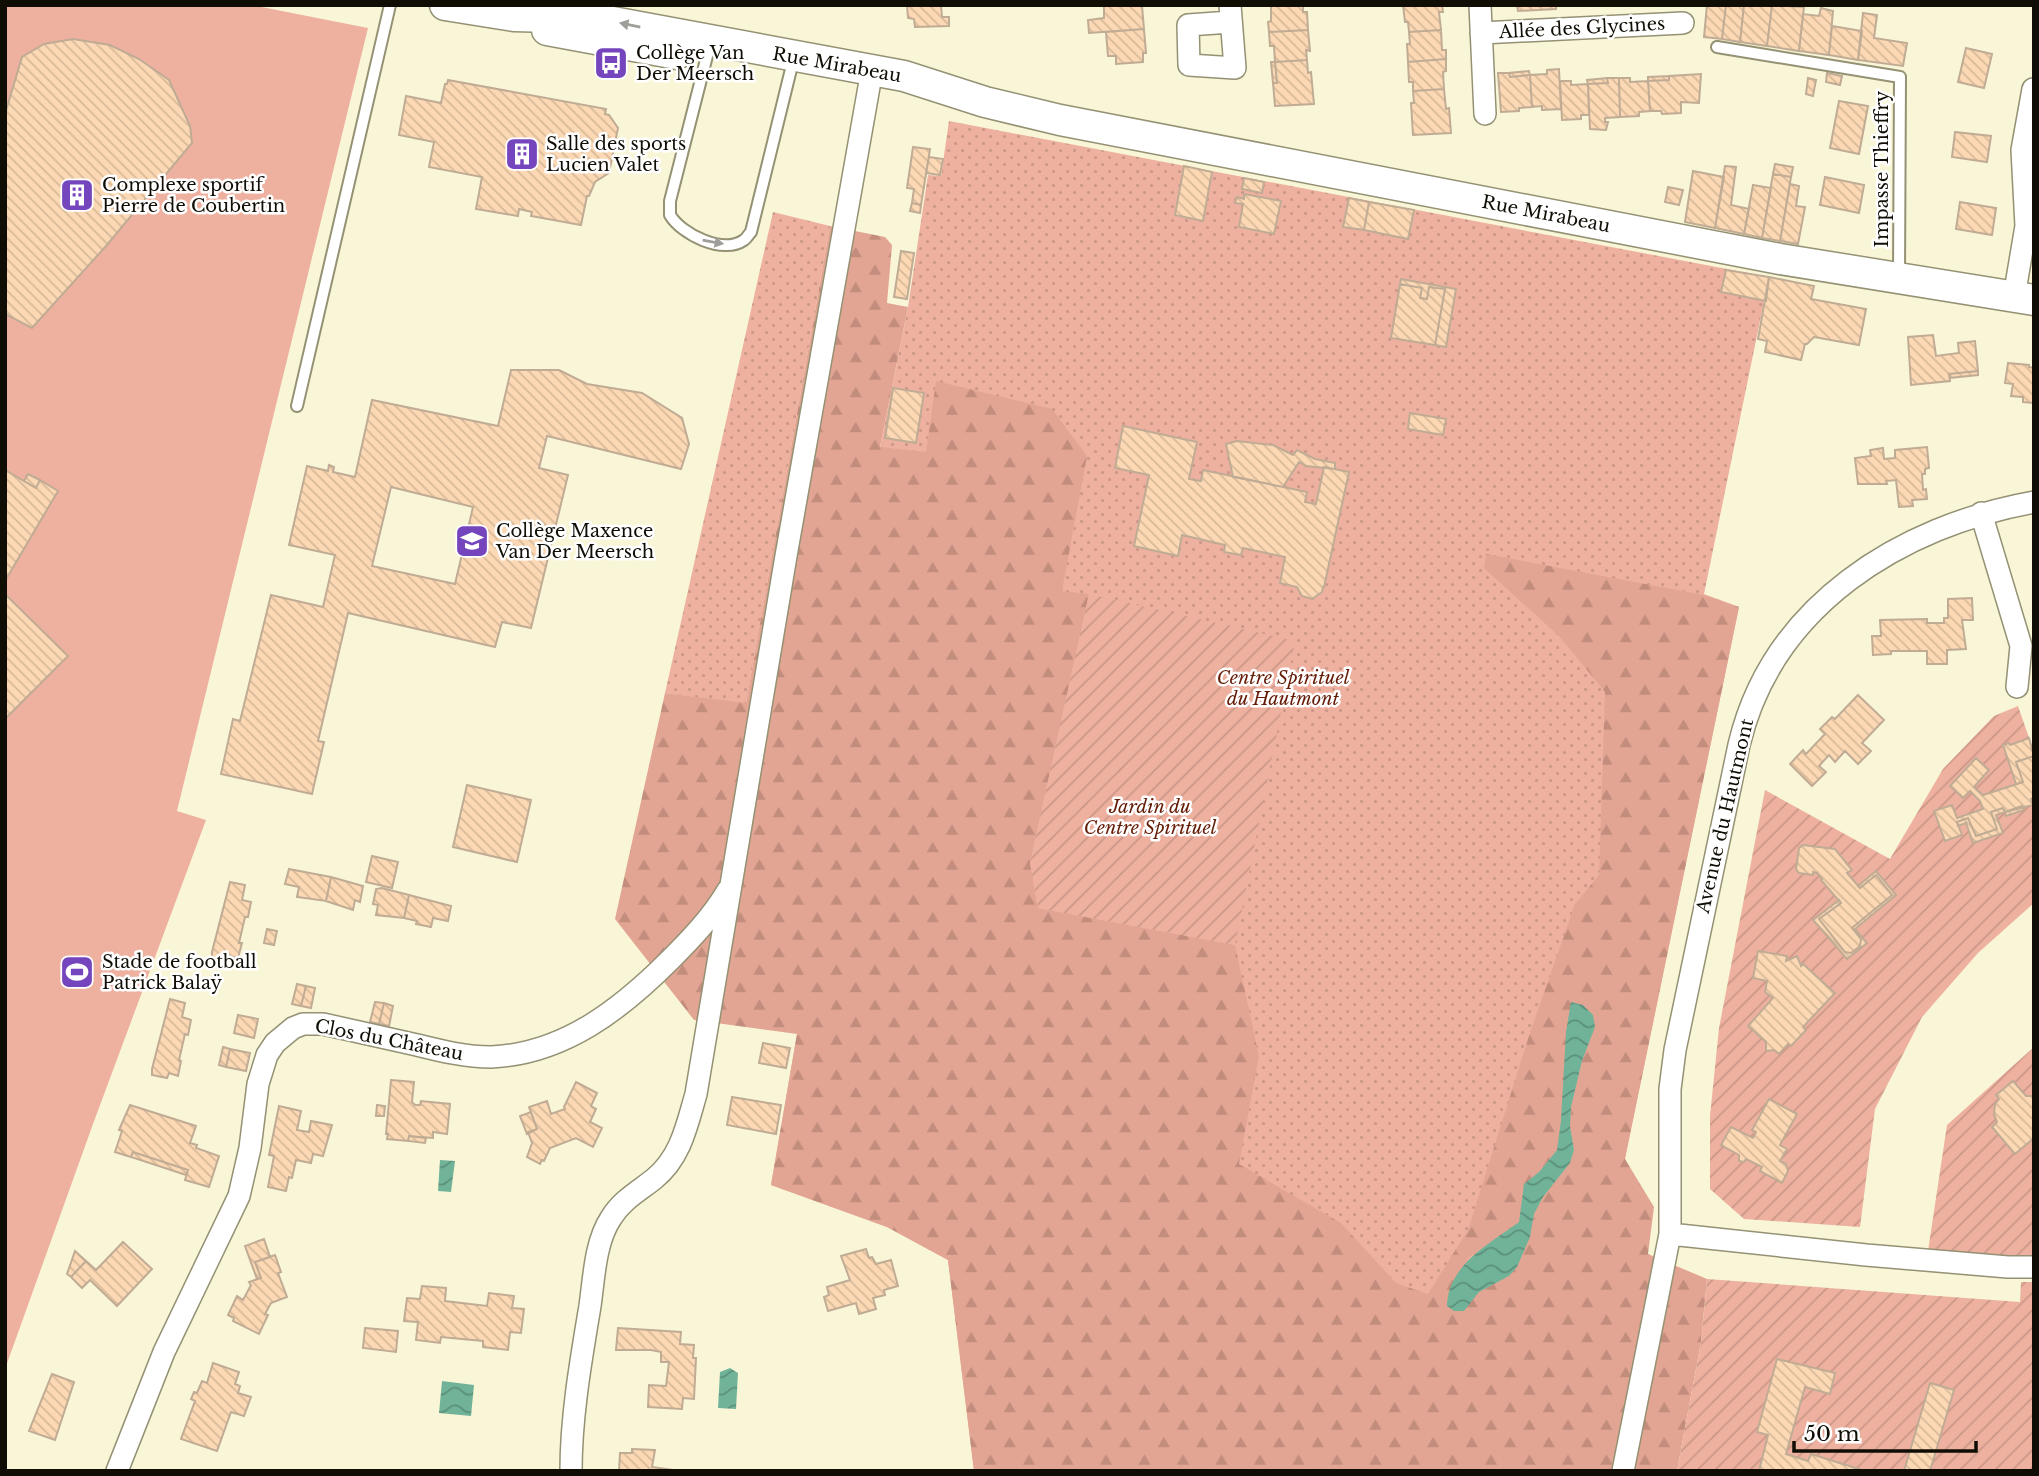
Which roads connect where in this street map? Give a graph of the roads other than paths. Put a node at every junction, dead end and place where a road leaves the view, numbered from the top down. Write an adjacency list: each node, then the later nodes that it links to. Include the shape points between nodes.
1 (390, 5): 14 (lane)
2 (445, 5): 7 (main road, Rue Mirabeau, via 547,30)
3 (1480, 5): 5 (street)
4 (1683, 23): 5 (street, Allée des Glycines)
5 (1481, 33): 11 (street)
6 (1717, 47): 12 (lane, Impasse Thieffry, via 1900,77)
7 (708, 50): 8 (main road, Rue Mirabeau); 8 (lane, one-way to 8, via 670,215 683,231 709,243 734,244 751,232)
8 (791, 66): 9 (main road, Rue Mirabeau)
9 (871, 80): 12 (main road, Rue Mirabeau, via 917,79 1060,120); 18 (street)
10 (2033, 89): 13 (street, via 2022,150)
11 (1485, 114)
12 (1899, 279): 13 (main road, Rue Mirabeau)
13 (2024, 298)
14 (297, 406)
15 (2034, 502): 16 (street, Avenue du Hautmont)
16 (1982, 513): 17 (street, via 2021,646); 19 (street, Avenue du Hautmont, via 1911,541 1858,573 1792,634 1760,682 1739,745 1672,1071)
17 (2017, 687)
18 (732, 882): 21 (street, Clos du Château, via 701,927 636,993 584,1030 549,1045 491,1057 323,1024 303,1024 283,1035 262,1067 239,1196 164,1352); 22 (street, via 696,1094 684,1136 668,1165 624,1202 604,1232 580,1366)
19 (1670, 1234): 20 (street); 23 (street, Avenue du Hautmont)
20 (2034, 1267)
21 (117, 1471)
22 (571, 1471)
23 (1623, 1471)

